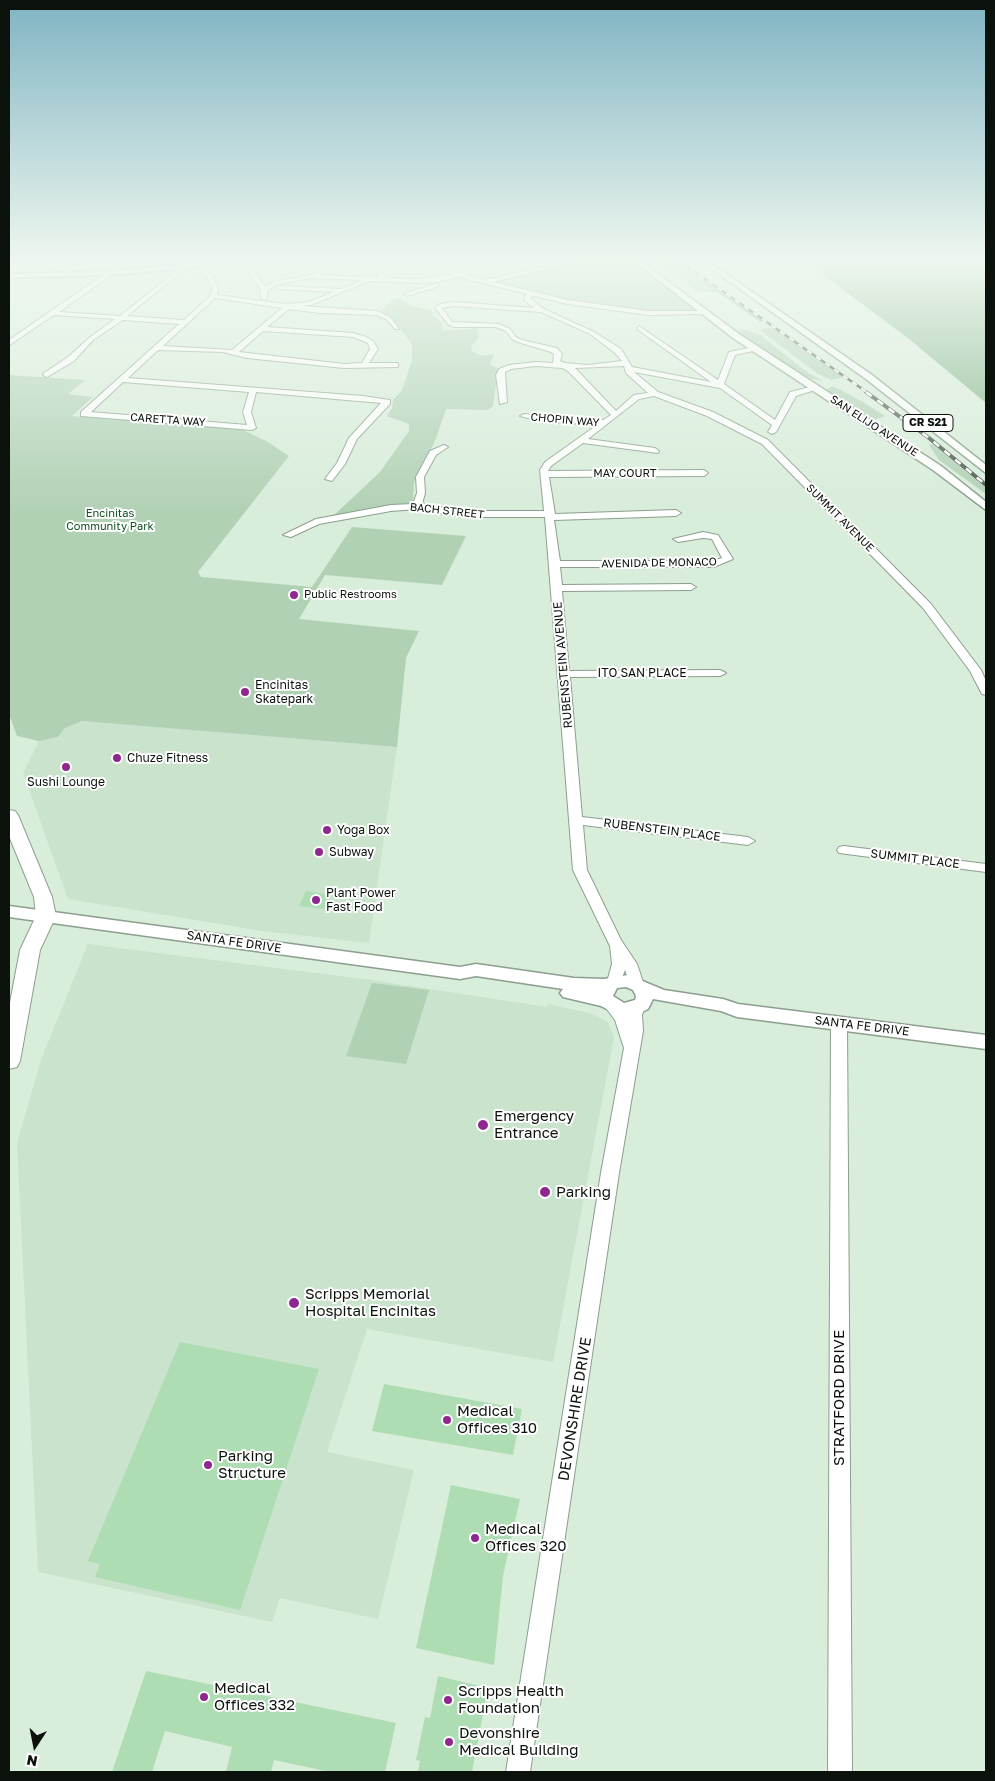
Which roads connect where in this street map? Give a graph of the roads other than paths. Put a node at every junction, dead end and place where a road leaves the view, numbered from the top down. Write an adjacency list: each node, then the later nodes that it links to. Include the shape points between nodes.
1 (85, 345): 17 (street)
2 (158, 345): 10 (street)
3 (241, 345): 12 (street)
4 (372, 345): 16 (street, via 374,349)
5 (536, 345): 14 (street, via 554,350 558,354 556,362)
6 (609, 345): 15 (street)
7 (668, 345): 19 (street)
8 (751, 345): 11 (main road, SAN ELIJO AVENUE)
9 (823, 345): 32 (main road, CR S21)
10 (155, 348): 12 (street); 18 (street)
11 (755, 348): 19 (street, via 732,354); 20 (main road, SAN ELIJO AVENUE)
12 (234, 352): 16 (street)
13 (395, 365): 16 (street)
14 (567, 366): 15 (street); 23 (street, via 529,364 506,368 500,375); 24 (street)
15 (628, 366): 19 (street); 22 (street, via 641,384)
16 (363, 367)
17 (47, 375)
18 (121, 380): 21 (street); 21 (street, CARETTA WAY, via 84,414 252,428 247,412)
19 (720, 386): 27 (street)
20 (815, 388): 27 (street, via 798,390 793,394); 37 (main road, SAN ELIJO AVENUE, via 938,468)
21 (253, 390): 35 (street, via 387,402 353,438 341,464)
22 (655, 394): 24 (street, via 638,397); 29 (street, SUMMIT AVENUE, via 710,414)
23 (503, 402)
24 (615, 415): 26 (street)
25 (524, 416): 26 (street, CHOPIN WAY)
26 (605, 423): 28 (street)
27 (776, 424): 29 (street)
28 (581, 440): 31 (street); 34 (street, via 548,464)
29 (765, 442): 47 (street, SUMMIT AVENUE, via 927,606 970,663)
30 (444, 447): 36 (street, via 433,453 420,477)
31 (655, 451)
32 (986, 470)
33 (704, 473): 34 (street, MAY COURT)
34 (545, 474): 39 (street, RUBENSTEIN AVENUE)
35 (329, 479)
36 (417, 506): 39 (street, BACH STREET, via 462,514); 40 (street, BACH STREET, via 316,522)
37 (986, 507)
38 (676, 513): 39 (street, BACH STREET)
39 (550, 515): 42 (street, RUBENSTEIN AVENUE)
40 (288, 535)
41 (678, 539): 42 (street, AVENIDA DE MONACO, via 703,535 715,537 728,559 714,564)
42 (555, 564): 43 (street, RUBENSTEIN AVENUE)
43 (556, 588): 44 (street); 46 (street, RUBENSTEIN AVENUE)
44 (691, 588)
45 (720, 673): 46 (street, ITO SAN PLACE)
46 (564, 674): 49 (street, RUBENSTEIN AVENUE)
47 (986, 692)
48 (9, 815): 54 (highway)
49 (576, 820): 50 (street, RUBENSTEIN PLACE); 55 (street, RUBENSTEIN AVENUE, via 580,870)
50 (748, 841)
51 (844, 850): 52 (street, SUMMIT PLACE)
52 (986, 868)
53 (9, 911): 54 (main road, SANTA FE DRIVE)
54 (46, 916): 57 (main road, SANTA FE DRIVE, via 460,973 471,981 580,994); 63 (highway, via 30,950)
55 (615, 942): 56 (street, RUBENSTEIN AVENUE, via 630,964); 57 (street, RUBENSTEIN AVENUE, via 619,964)
56 (639, 987): 57 (main road, via 628,981); 58 (main road, via 644,1000); 59 (main road, SANTA FE DRIVE, via 663,996)
57 (611, 994): 58 (main road, via 622,1010); 62 (street, DEVONSHIRE DRIVE)
58 (638, 1007): 59 (main road, SANTA FE DRIVE, via 661,1004 722,1012); 62 (street, DEVONSHIRE DRIVE, via 634,1015 635,1031)
59 (737, 1010): 60 (main road, SANTA FE DRIVE)
60 (839, 1023): 61 (main road, SANTA FE DRIVE); 65 (street, STRATFORD DRIVE)
61 (986, 1042)
62 (631, 1046): 64 (street, DEVONSHIRE DRIVE)
63 (9, 1061)
64 (518, 1772)
65 (840, 1772)

